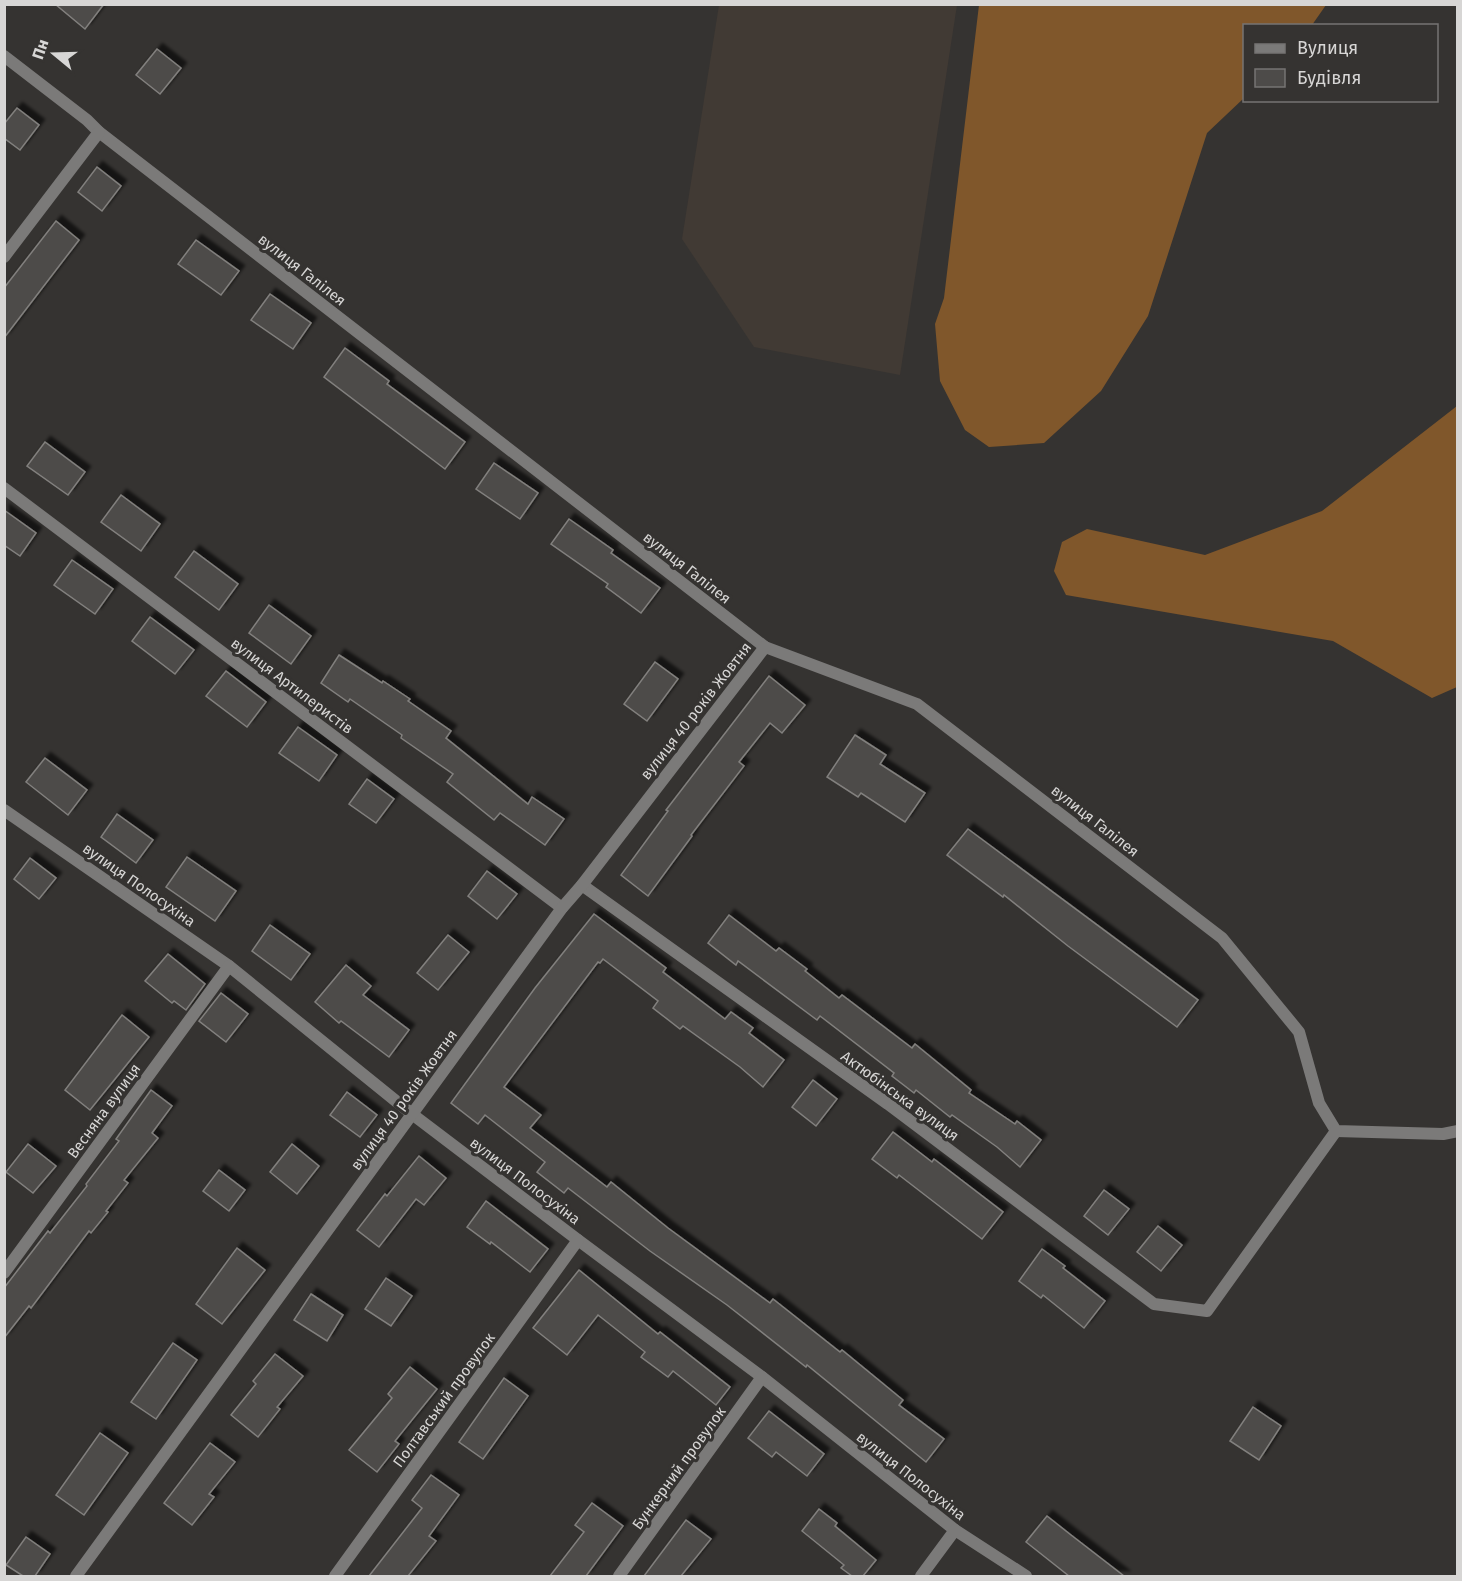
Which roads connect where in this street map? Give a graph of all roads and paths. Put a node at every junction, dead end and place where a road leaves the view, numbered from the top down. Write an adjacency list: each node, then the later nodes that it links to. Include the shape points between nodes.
1 (4, 57): 2 (street, вулиця Галілея)
2 (99, 132): 3 (street); 5 (street, вулиця Галілея)
3 (4, 257)
4 (4, 488): 8 (street, вулиця Артилеристів)
5 (765, 647): 7 (street, вулиця 40 років Жовтня); 11 (street, вулиця Галілея, via 917,704 1222,938 1299,1032 1318,1103)
6 (4, 810): 9 (street, вулиця Полосухіна)
7 (582, 885): 8 (street, вулиця 40 років Жовтня); 11 (street, Актюбінська вулиця, via 888,1104 1154,1304 1207,1311)
8 (562, 908): 10 (street, вулиця 40 років Жовтня)
9 (229, 966): 10 (street, вулиця Полосухіна); 14 (street, Весняна вулиця)
10 (412, 1114): 13 (street, вулиця Полосухіна); 17 (street, вулиця 40 років Жовтня)
11 (1336, 1131): 12 (street)
12 (1458, 1131)
13 (578, 1240): 15 (street, вулиця Полосухіна); 18 (street, Полтавський провулок)
14 (4, 1273)
15 (762, 1377): 16 (street, вулиця Полосухіна); 19 (street, Бункерний провулок)
16 (955, 1530): 20 (street); 21 (street, вулиця Полосухіна)
17 (76, 1576)
18 (335, 1576)
19 (619, 1576)
20 (921, 1576)
21 (1026, 1576)

